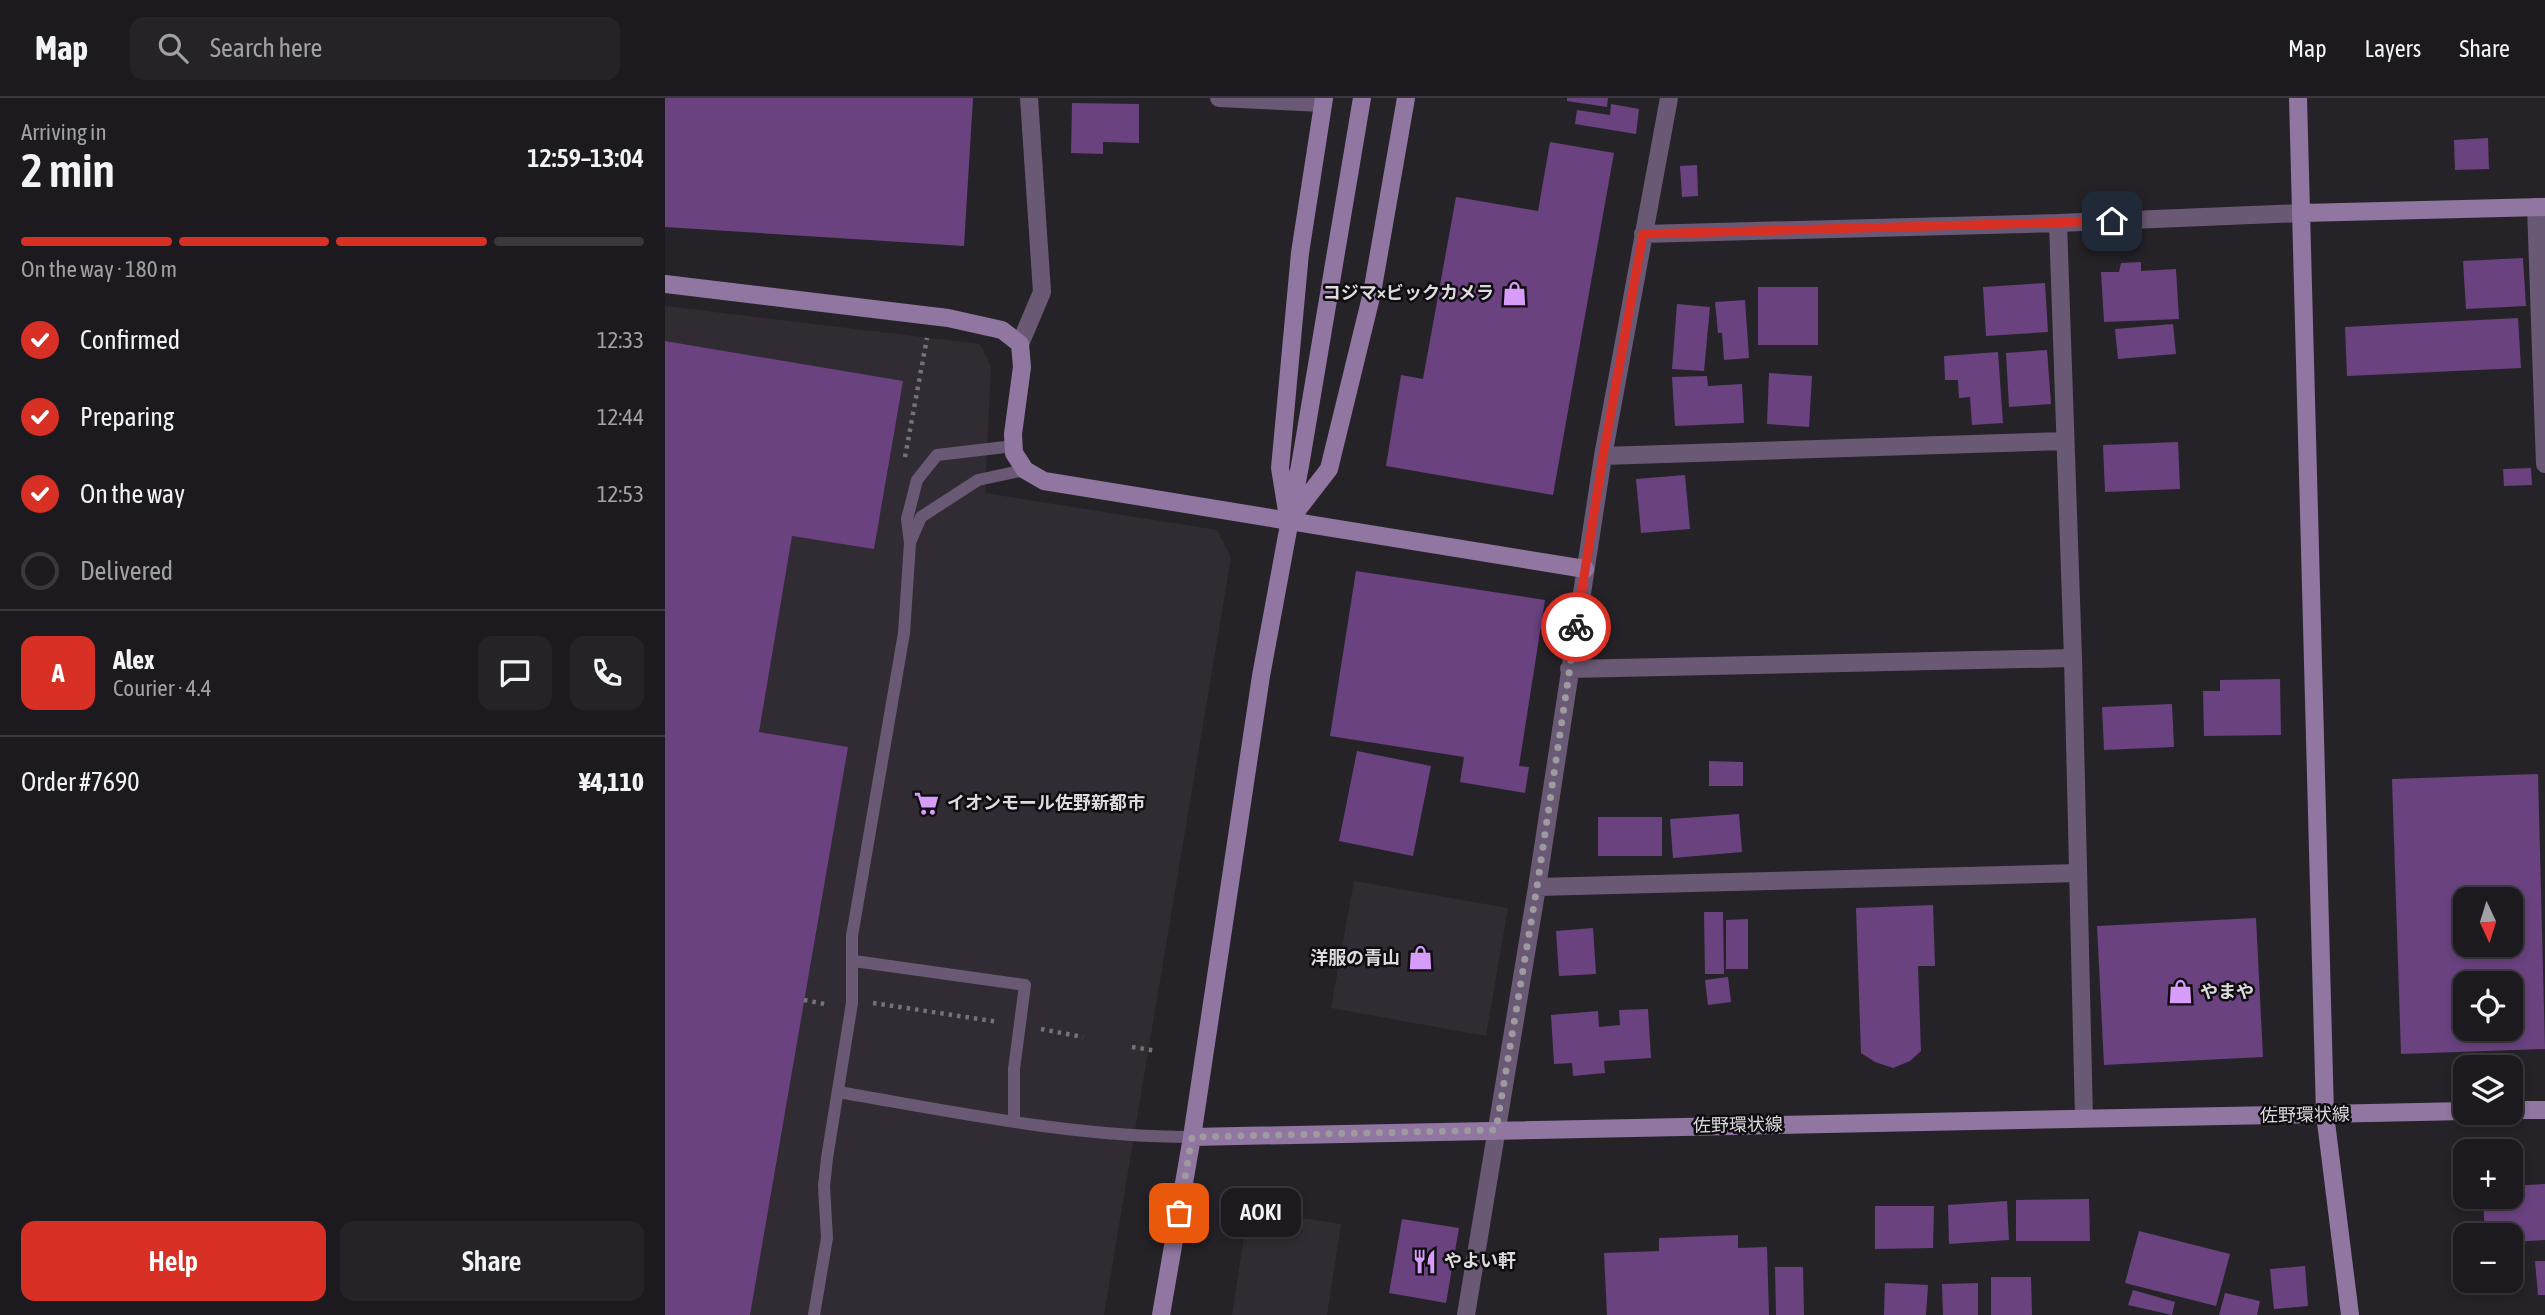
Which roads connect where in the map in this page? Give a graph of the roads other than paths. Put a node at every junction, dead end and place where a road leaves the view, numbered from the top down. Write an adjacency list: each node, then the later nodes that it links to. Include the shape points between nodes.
1 (1029, 98): 13 (street, via 1042,292)
2 (1219, 98): 7 (street)
3 (1362, 98): 20 (street)
4 (1406, 98): 20 (street, via 1372,293 1329,469)
5 (1669, 98): 11 (street)
6 (2298, 98): 9 (street)
7 (1324, 101): 20 (street, via 1300,253 1280,468)
8 (2541, 207): 9 (street); 14 (street)
9 (2303, 213): 10 (street); 32 (street)
10 (2058, 223): 11 (street); 15 (street)
11 (1643, 234): 17 (street)
12 (665, 284): 13 (street, via 947,318 1002,330)
13 (1020, 344): 16 (street)
14 (2544, 433): 18 (street)
15 (2065, 441): 17 (street); 23 (street)
16 (1014, 446): 19 (street); 21 (lane, via 937,455 917,480 907,519)
17 (1603, 456): 22 (street)
18 (2545, 464)
19 (1025, 470): 20 (street, via 1044,481); 21 (lane, via 978,480 921,517)
20 (1288, 522): 22 (street); 36 (street)
21 (910, 543): 27 (lane, via 904,633 861,873 852,936)
22 (1585, 569): 24 (street)
23 (2073, 658): 24 (street); 25 (street)
24 (1569, 669): 26 (street)
25 (2078, 873): 26 (street); 33 (street)
26 (1537, 887): 35 (street)
27 (854, 961): 28 (lane); 34 (lane, via 1025,985 1014,1069)
28 (838, 1092): 34 (lane); 37 (lane, via 824,1186 827,1238)
29 (2545, 1110): 31 (street)
30 (2453, 1111): 32 (street, 佐野環状線)
31 (2523, 1111)
32 (2325, 1114): 33 (street, 佐野環状線); 40 (street)
33 (2084, 1118): 35 (street, 佐野環状線)
34 (1014, 1122): 36 (lane, via 1137,1137)
35 (1496, 1130): 36 (street, 佐野環状線); 39 (street)
36 (1192, 1137): 38 (street)
37 (814, 1315)
38 (1161, 1315)
39 (1465, 1315)
40 (2350, 1315)

